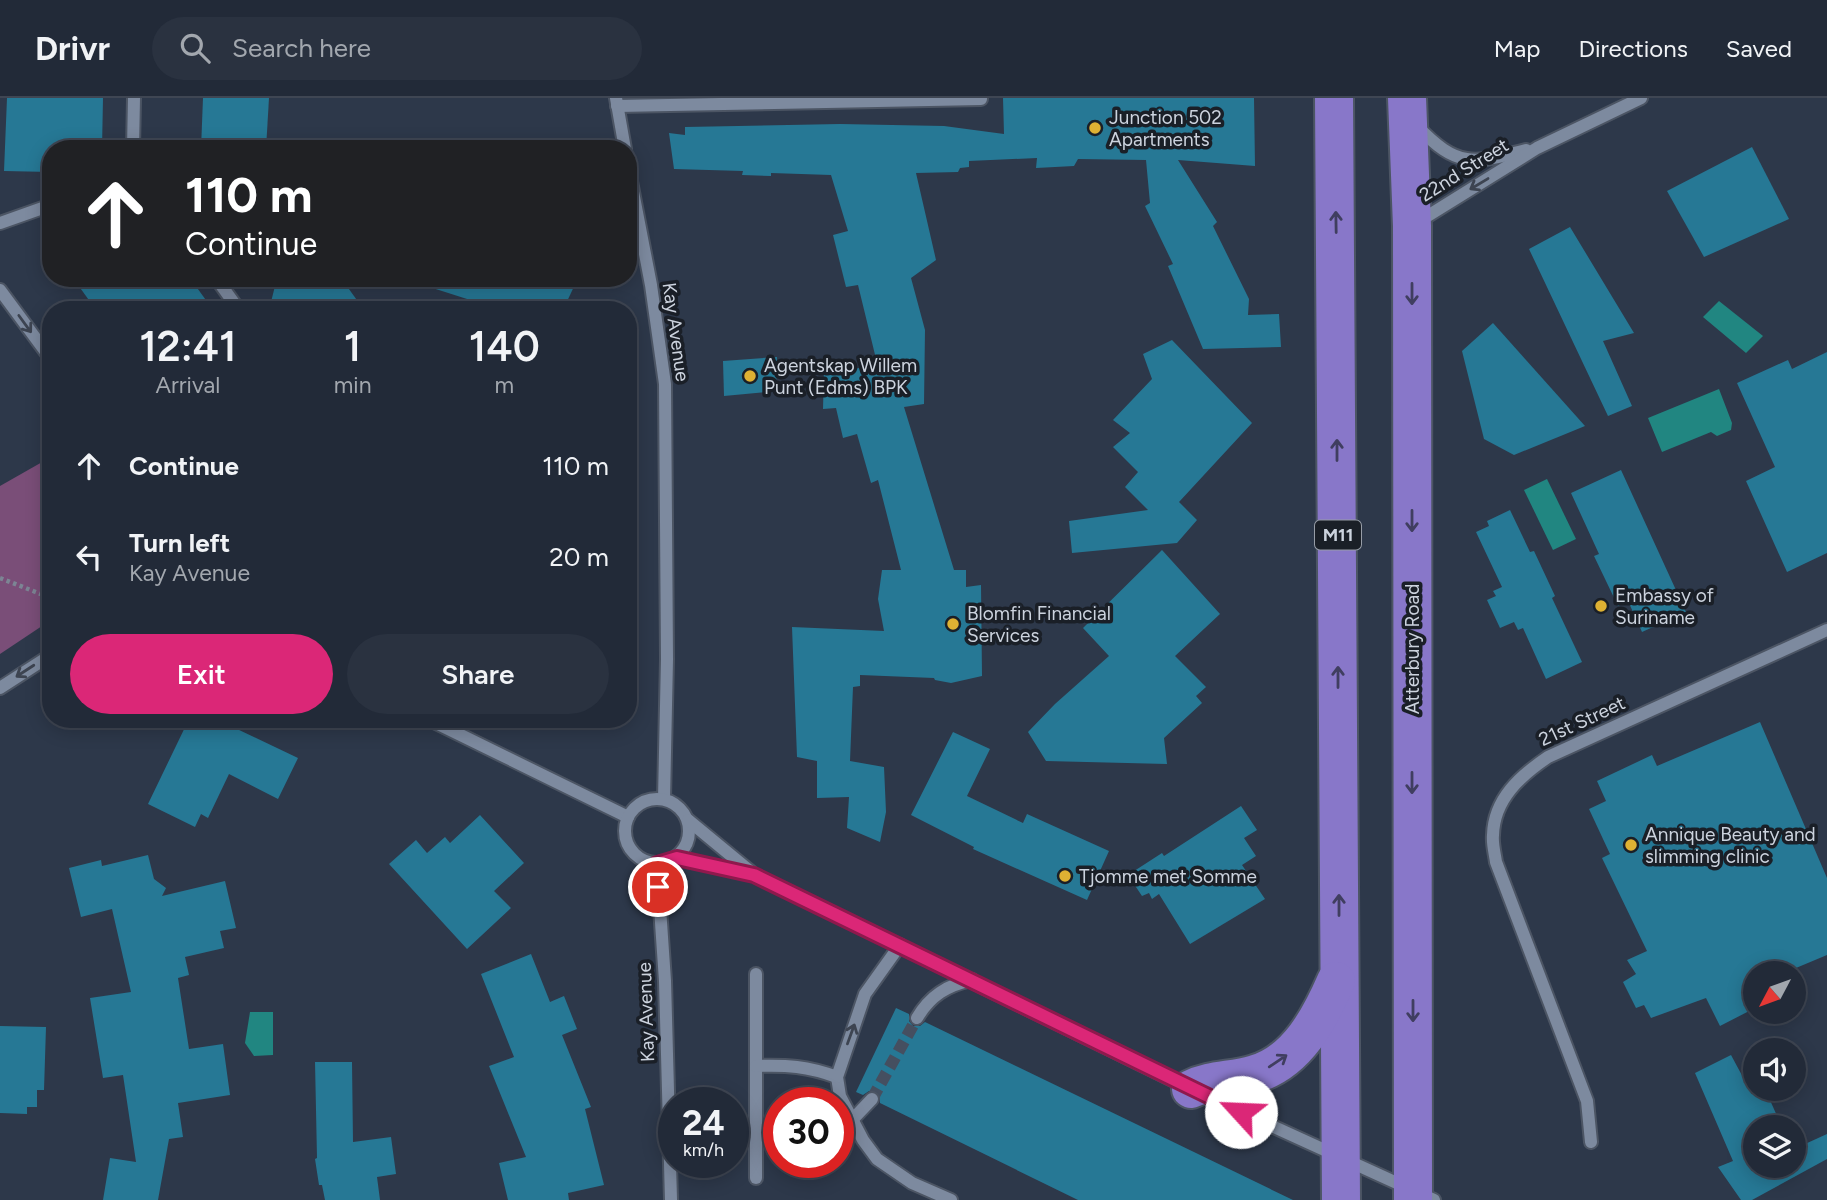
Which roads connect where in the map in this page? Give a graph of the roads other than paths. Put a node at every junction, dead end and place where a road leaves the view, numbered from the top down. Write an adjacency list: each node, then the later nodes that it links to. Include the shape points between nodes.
1 (134, 98): 7 (street)
2 (1334, 98): 27 (main road, M11, one-way to 2)
3 (1640, 98): 9 (street, 22nd Street)
4 (981, 99): 5 (street)
5 (616, 102): 8 (street)
6 (1407, 107): 9 (street, 22nd Street, via 1438,146 1464,160 1493,159); 13 (main road, Atterbury Road)
7 (133, 140)
8 (623, 140)
9 (1537, 148): 13 (street, 22nd Street, one-way to 13)
10 (42, 208): 12 (street)
11 (637, 213): 20 (street, Kay Avenue, via 665,384)
12 (0, 223)
13 (1412, 226): 41 (main road, Atterbury Road, one-way to 41)
14 (0, 290): 15 (street, one-way to 15)
15 (42, 347)
16 (1827, 630): 38 (street, 21st Street, via 1548,757 1526,772 1497,810 1493,835 1496,862 1587,1101)
17 (42, 661): 18 (street, one-way to 18)
18 (0, 688)
19 (446, 728): 21 (street)
20 (664, 799): 21 (street, via 643,802); 22 (street, via 682,810)
21 (628, 817): 24 (street, via 625,838 629,848 637,857)
22 (688, 820): 23 (street, via 688,841); 25 (street)
23 (677, 858): 24 (street); 25 (street)
24 (657, 864): 42 (street, Kay Avenue)
25 (754, 875): 26 (street)
26 (900, 944): 29 (street); 32 (street, one-way to 26, via 865,994)
27 (1340, 973): 34 (main road, one-way to 27, via 1258,1073 1293,1051 1325,1007); 39 (main road, M11)
28 (756, 974): 31 (street)
29 (972, 980): 30 (street, via 936,994); 34 (street)
30 (917, 1018)
31 (756, 1066): 32 (street, via 795,1065); 40 (street)
32 (837, 1077): 33 (street)
33 (839, 1087)
34 (1191, 1088): 39 (street)
35 (872, 1099): 36 (street)
36 (854, 1117)
37 (854, 1123): 43 (street, via 877,1159)
38 (1591, 1142)
39 (1340, 1158): 41 (street); 44 (main road, M11)
40 (756, 1178)
41 (1420, 1197)
42 (671, 1200)
43 (951, 1200)
44 (1341, 1200)

